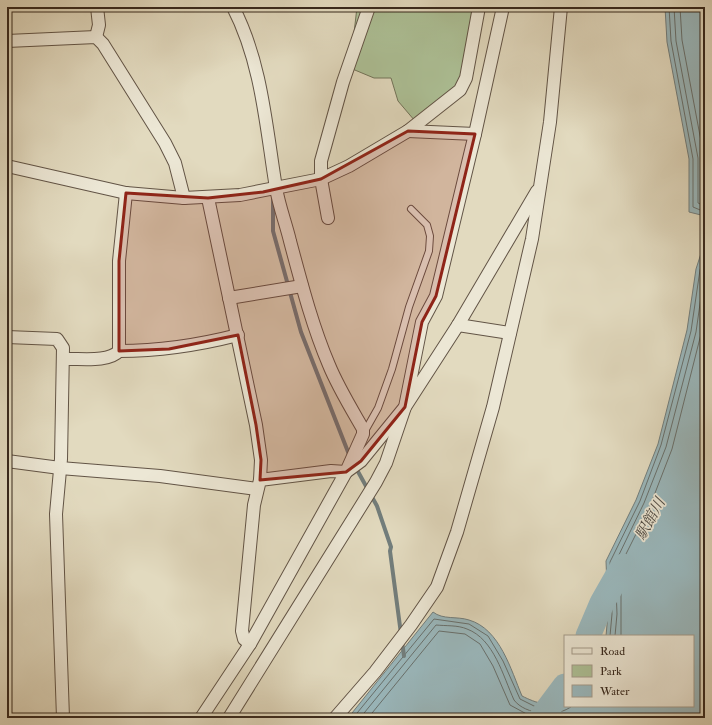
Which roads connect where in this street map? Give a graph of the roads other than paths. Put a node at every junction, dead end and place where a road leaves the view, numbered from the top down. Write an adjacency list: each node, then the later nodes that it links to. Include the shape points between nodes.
1 (98, 7): 7 (street, via 99,25)
2 (233, 7): 14 (street, via 247,39 254,64 272,150)
3 (369, 7): 12 (street, via 355,43 325,146 320,168)
4 (479, 7): 9 (street, via 463,86)
5 (503, 7): 10 (street)
6 (561, 7): 13 (street, via 550,122)
7 (96, 37): 8 (street); 16 (street, via 103,44 165,143 175,163)
8 (7, 41)
9 (408, 131): 10 (street); 12 (street, via 349,166)
10 (476, 134): 28 (street, via 436,296 422,322)
11 (7, 166): 15 (street)
12 (321, 179): 14 (street); 19 (street)
13 (540, 185): 22 (street); 23 (street, via 532,239)
14 (276, 190): 17 (street); 20 (street)
15 (126, 193): 16 (street); 26 (street, via 119,260)
16 (184, 198): 17 (street)
17 (208, 198): 21 (street)
18 (411, 209): 29 (lane, via 427,225 430,236 429,251 378,408)
19 (328, 218)
20 (302, 286): 21 (street); 29 (street, via 326,359 363,429)
21 (229, 298): 24 (street)
22 (458, 325): 23 (street); 28 (street)
23 (510, 333): 38 (street, via 480,457 437,587 412,625)
24 (238, 335): 26 (street, via 169,348); 33 (street, via 261,460)
25 (7, 337): 27 (street, via 57,339 63,348)
26 (119, 351): 27 (street, via 104,358)
27 (64, 359): 31 (street)
28 (405, 407): 32 (street, via 361,461); 37 (street, via 386,463 376,482)
29 (363, 434): 32 (street)
30 (7, 461): 31 (street)
31 (60, 468): 33 (street); 35 (street, via 56,534)
32 (346, 472): 33 (street, via 331,471); 34 (street)
33 (259, 485): 34 (street, via 242,631 244,639)
34 (250, 644): 36 (street)
35 (63, 718)
36 (201, 718)
37 (228, 718)
38 (335, 718)

